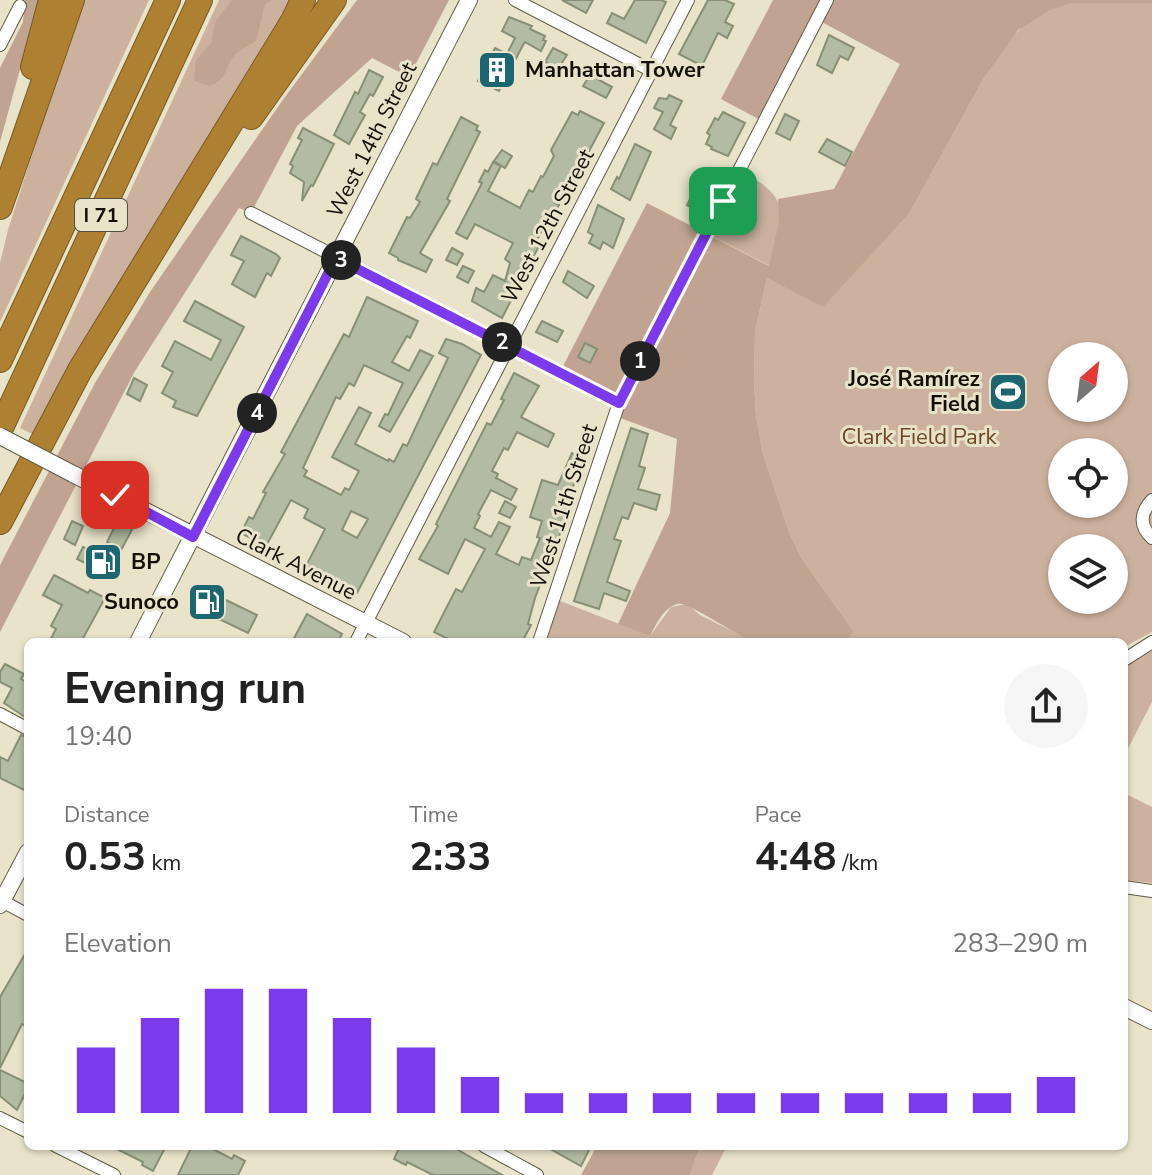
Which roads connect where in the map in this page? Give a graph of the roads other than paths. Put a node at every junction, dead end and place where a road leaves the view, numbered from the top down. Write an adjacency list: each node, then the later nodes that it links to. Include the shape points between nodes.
1 (51, 0): 14 (highway)
2 (72, 0): 14 (highway)
3 (168, 0): 19 (highway, I 71)
4 (200, 0): 21 (highway, I 71)
5 (303, 0): 16 (highway)
6 (334, 0): 16 (highway)
7 (469, 0): 17 (street, West 14th Street)
8 (515, 0): 13 (street)
9 (688, 0): 13 (street, West 12th Street)
10 (827, 0): 20 (street, West 11th Street)
11 (20, 6): 12 (street)
12 (0, 45)
13 (652, 71): 18 (street, West 12th Street)
14 (0, 205)
15 (251, 213): 17 (street)
16 (148, 257): 24 (highway, via 80,370)
17 (336, 258): 18 (street); 25 (street, West 14th Street)
18 (509, 345): 20 (street); 27 (street, West 12th Street)
19 (0, 360)
20 (619, 403): 31 (street, West 11th Street)
21 (0, 430)
22 (0, 436): 25 (street, Clark Avenue, bridge)
23 (1152, 500): 26 (street, via 1142,515 1144,531)
24 (0, 522)
25 (193, 537): 27 (street, Clark Avenue); 28 (street, West 14th Street)
26 (1152, 538)
27 (365, 623): 29 (street, West 12th Street); 30 (street, Clark Avenue)
28 (140, 638)
29 (358, 638)
30 (395, 638)
31 (540, 638)
32 (1152, 642): 33 (street)
33 (1128, 657)
34 (0, 714): 35 (street)
35 (24, 727)
36 (24, 860): 39 (street)
37 (1128, 888): 38 (street)
38 (1152, 891)
39 (1, 903): 40 (street)
40 (24, 913)
41 (1128, 1009): 42 (street)
42 (1152, 1021)
43 (0, 1118): 44 (street)
44 (24, 1130)
45 (64, 1150): 47 (street)
46 (491, 1150): 48 (street)
47 (114, 1175)
48 (537, 1175)

